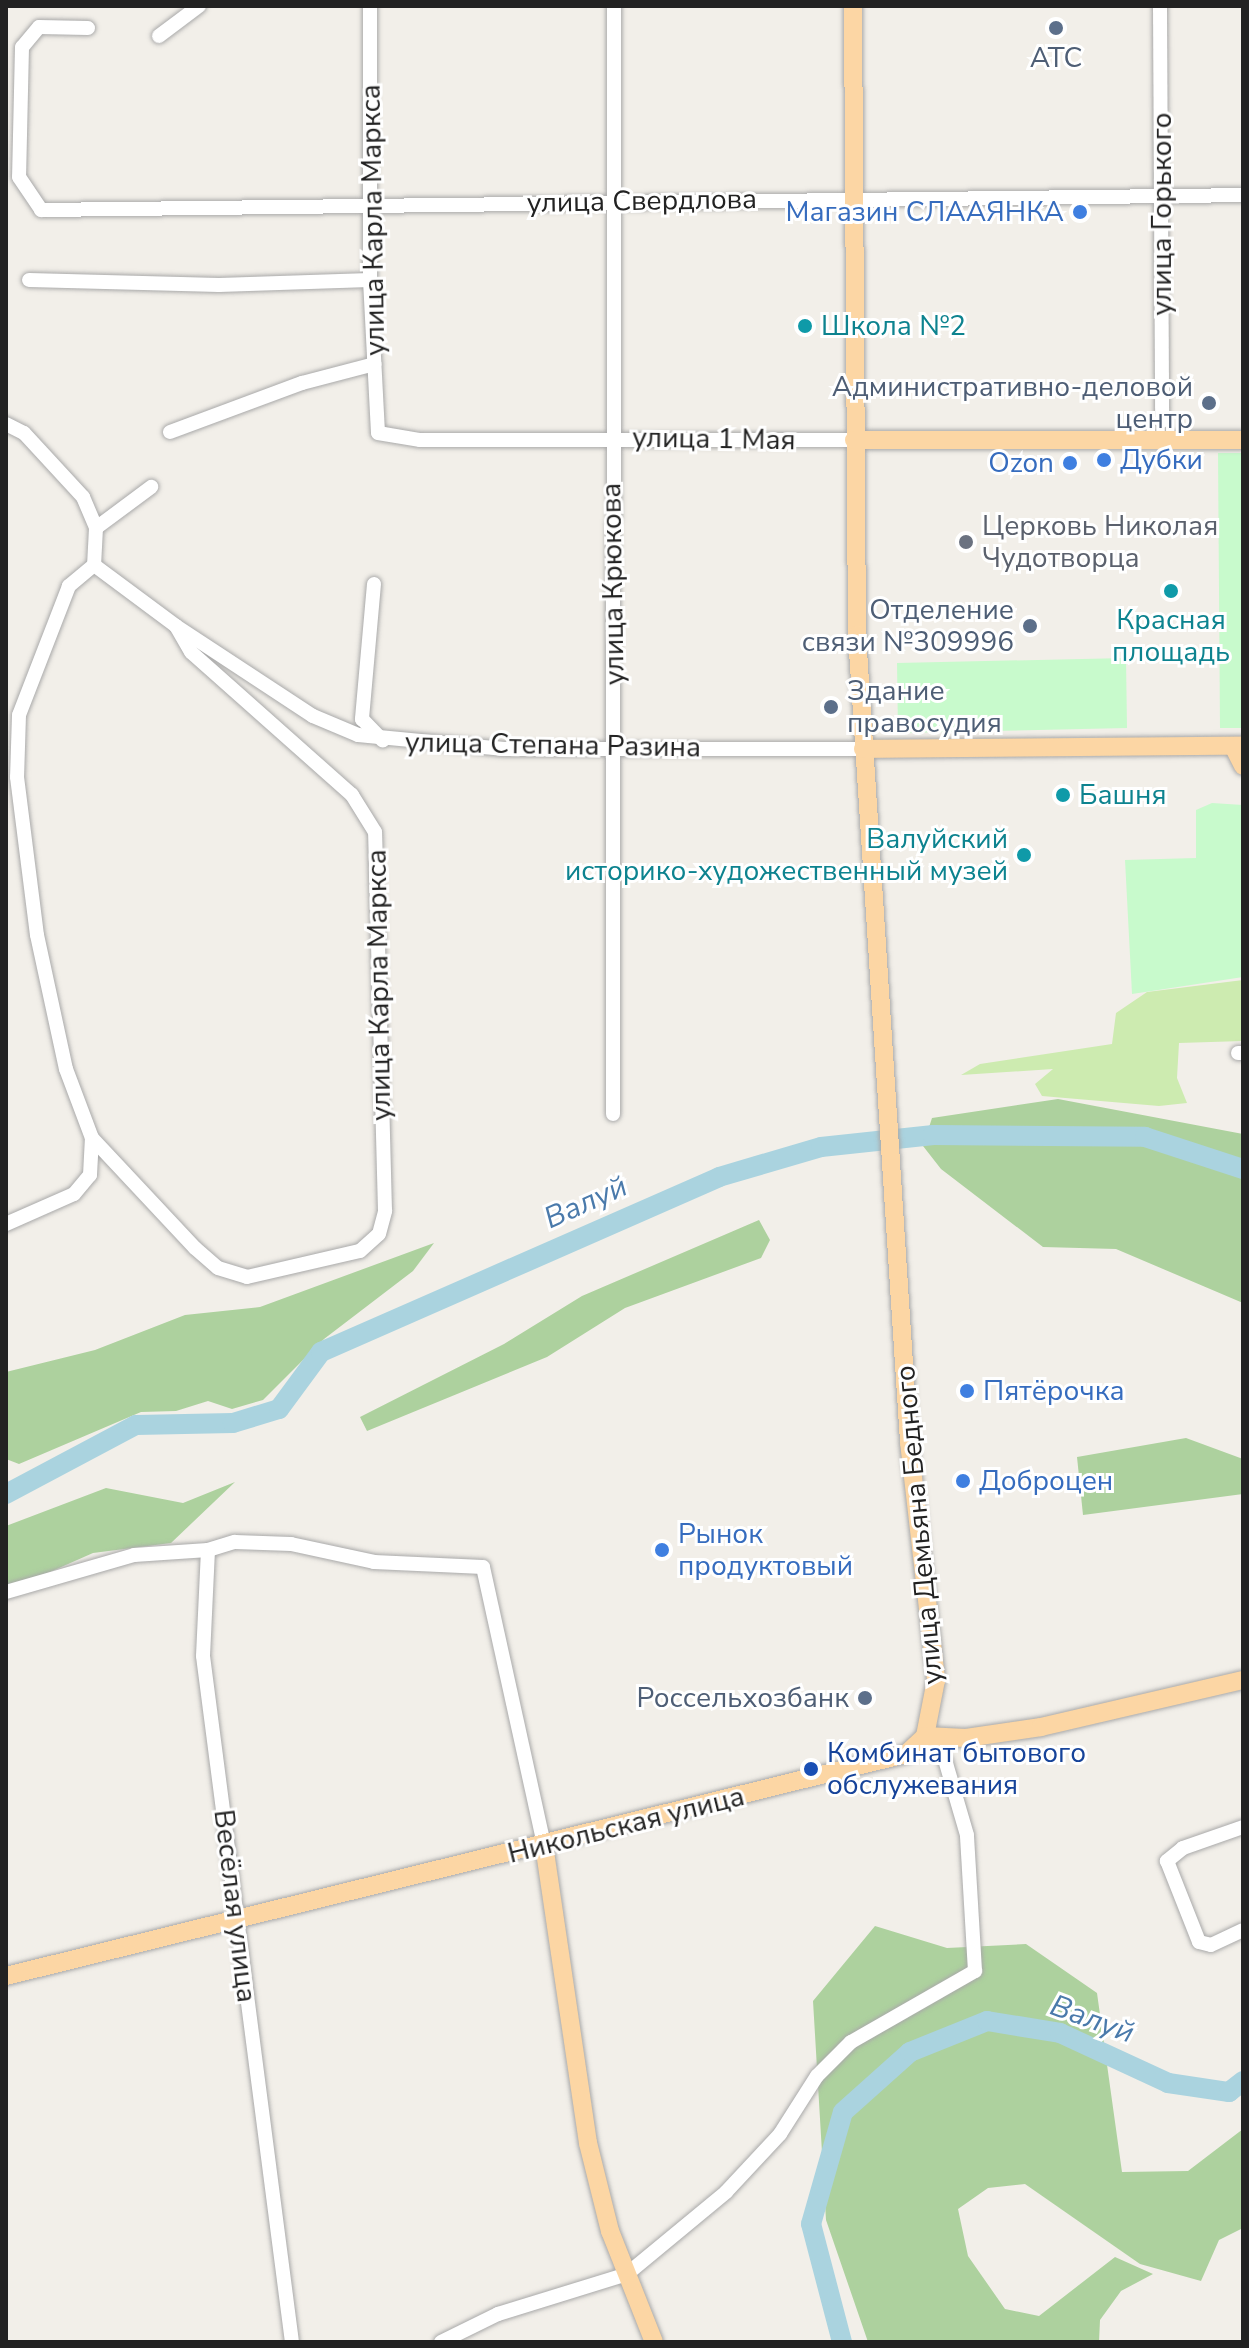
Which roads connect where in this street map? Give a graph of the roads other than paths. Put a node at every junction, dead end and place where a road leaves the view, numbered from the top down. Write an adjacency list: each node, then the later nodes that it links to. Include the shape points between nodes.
1 (199, 6): 7 (street)
2 (370, 6): 12 (street, улица Карла Маркса)
3 (614, 6): 11 (street, улица Крюкова)
4 (853, 6): 10 (main road, улица Демьяна Бедного)
5 (1160, 6): 8 (street, улица Горького)
6 (88, 28): 12 (street, улица Свердлова, via 39,27 22,47 19,177 41,210)
7 (159, 36)
8 (1163, 195): 9 (street, улица Свердлова); 10 (street, улица Свердлова); 16 (street, улица Горького)
9 (1243, 195)
10 (853, 196): 11 (street, улица Свердлова); 21 (main road, улица Демьяна Бедного)
11 (614, 200): 12 (street, улица Свердлова); 20 (street, улица Крюкова)
12 (371, 207): 14 (street, улица Карла Маркса)
13 (29, 280): 14 (street, via 219,285)
14 (370, 280): 15 (street, улица Карла Маркса)
15 (375, 364): 18 (street, via 302,383); 19 (street, улица Карла Маркса)
16 (1162, 421)
17 (6, 424): 24 (street, via 24,433 64,474 83,497)
18 (170, 432)
19 (378, 433): 20 (street, улица 1 Мая, via 420,440)
20 (612, 437): 21 (street, улица 1 Мая); 30 (street, улица Крюкова)
21 (854, 440): 22 (main road, улица 1 Мая); 31 (main road, улица Демьяна Бедного)
22 (1243, 440)
23 (151, 487): 24 (street)
24 (96, 528): 25 (street)
25 (94, 565): 27 (street, улица Степана Разина); 34 (street, via 69,586 43,646 19,715 17,777 37,935 66,1069)
26 (374, 584): 28 (street, via 362,719)
27 (176, 626): 28 (street, улица Степана Разина, via 313,716); 34 (street, улица Карла Маркса, via 191,652 352,795 375,832 385,1211 379,1234 360,1251 300,1268 247,1277 218,1268)
28 (383, 741): 30 (street, улица Степана Разина, via 504,749)
29 (1238, 746): 31 (main road, улица Степана Разина); 32 (main road)
30 (615, 747): 31 (street, улица Степана Разина); 33 (street, улица Крюкова)
31 (863, 749): 39 (main road, улица Демьяна Бедного, via 909,1442 936,1680)
32 (1243, 766)
33 (613, 1114)
34 (92, 1138): 35 (street, via 90,1175 74,1194)
35 (6, 1224)
36 (208, 1550): 37 (street, via 134,1555); 41 (street, via 235,1542 291,1544 374,1562 483,1567); 42 (street, Весёлая улица, via 203,1656)
37 (6, 1592)
38 (1243, 1680): 39 (main road, via 1041,1727 966,1738)
39 (925, 1736): 41 (main road, Никольская улица, via 906,1754); 45 (street, via 945,1760 967,1835 975,1971 858,2037 817,2076 780,2134 726,2192)
40 (1243, 1827): 43 (street, via 1183,1848 1167,1861 1199,1942 1211,1945)
41 (544, 1845): 42 (main road, Никольская улица); 45 (main road, via 588,2143)
42 (237, 1921): 44 (main road, Никольская улица); 46 (street, Весёлая улица)
43 (1243, 1930)
44 (6, 1976)
45 (627, 2274): 47 (street, via 498,2314); 48 (main road)
46 (292, 2342)
47 (441, 2342)
48 (654, 2342)

